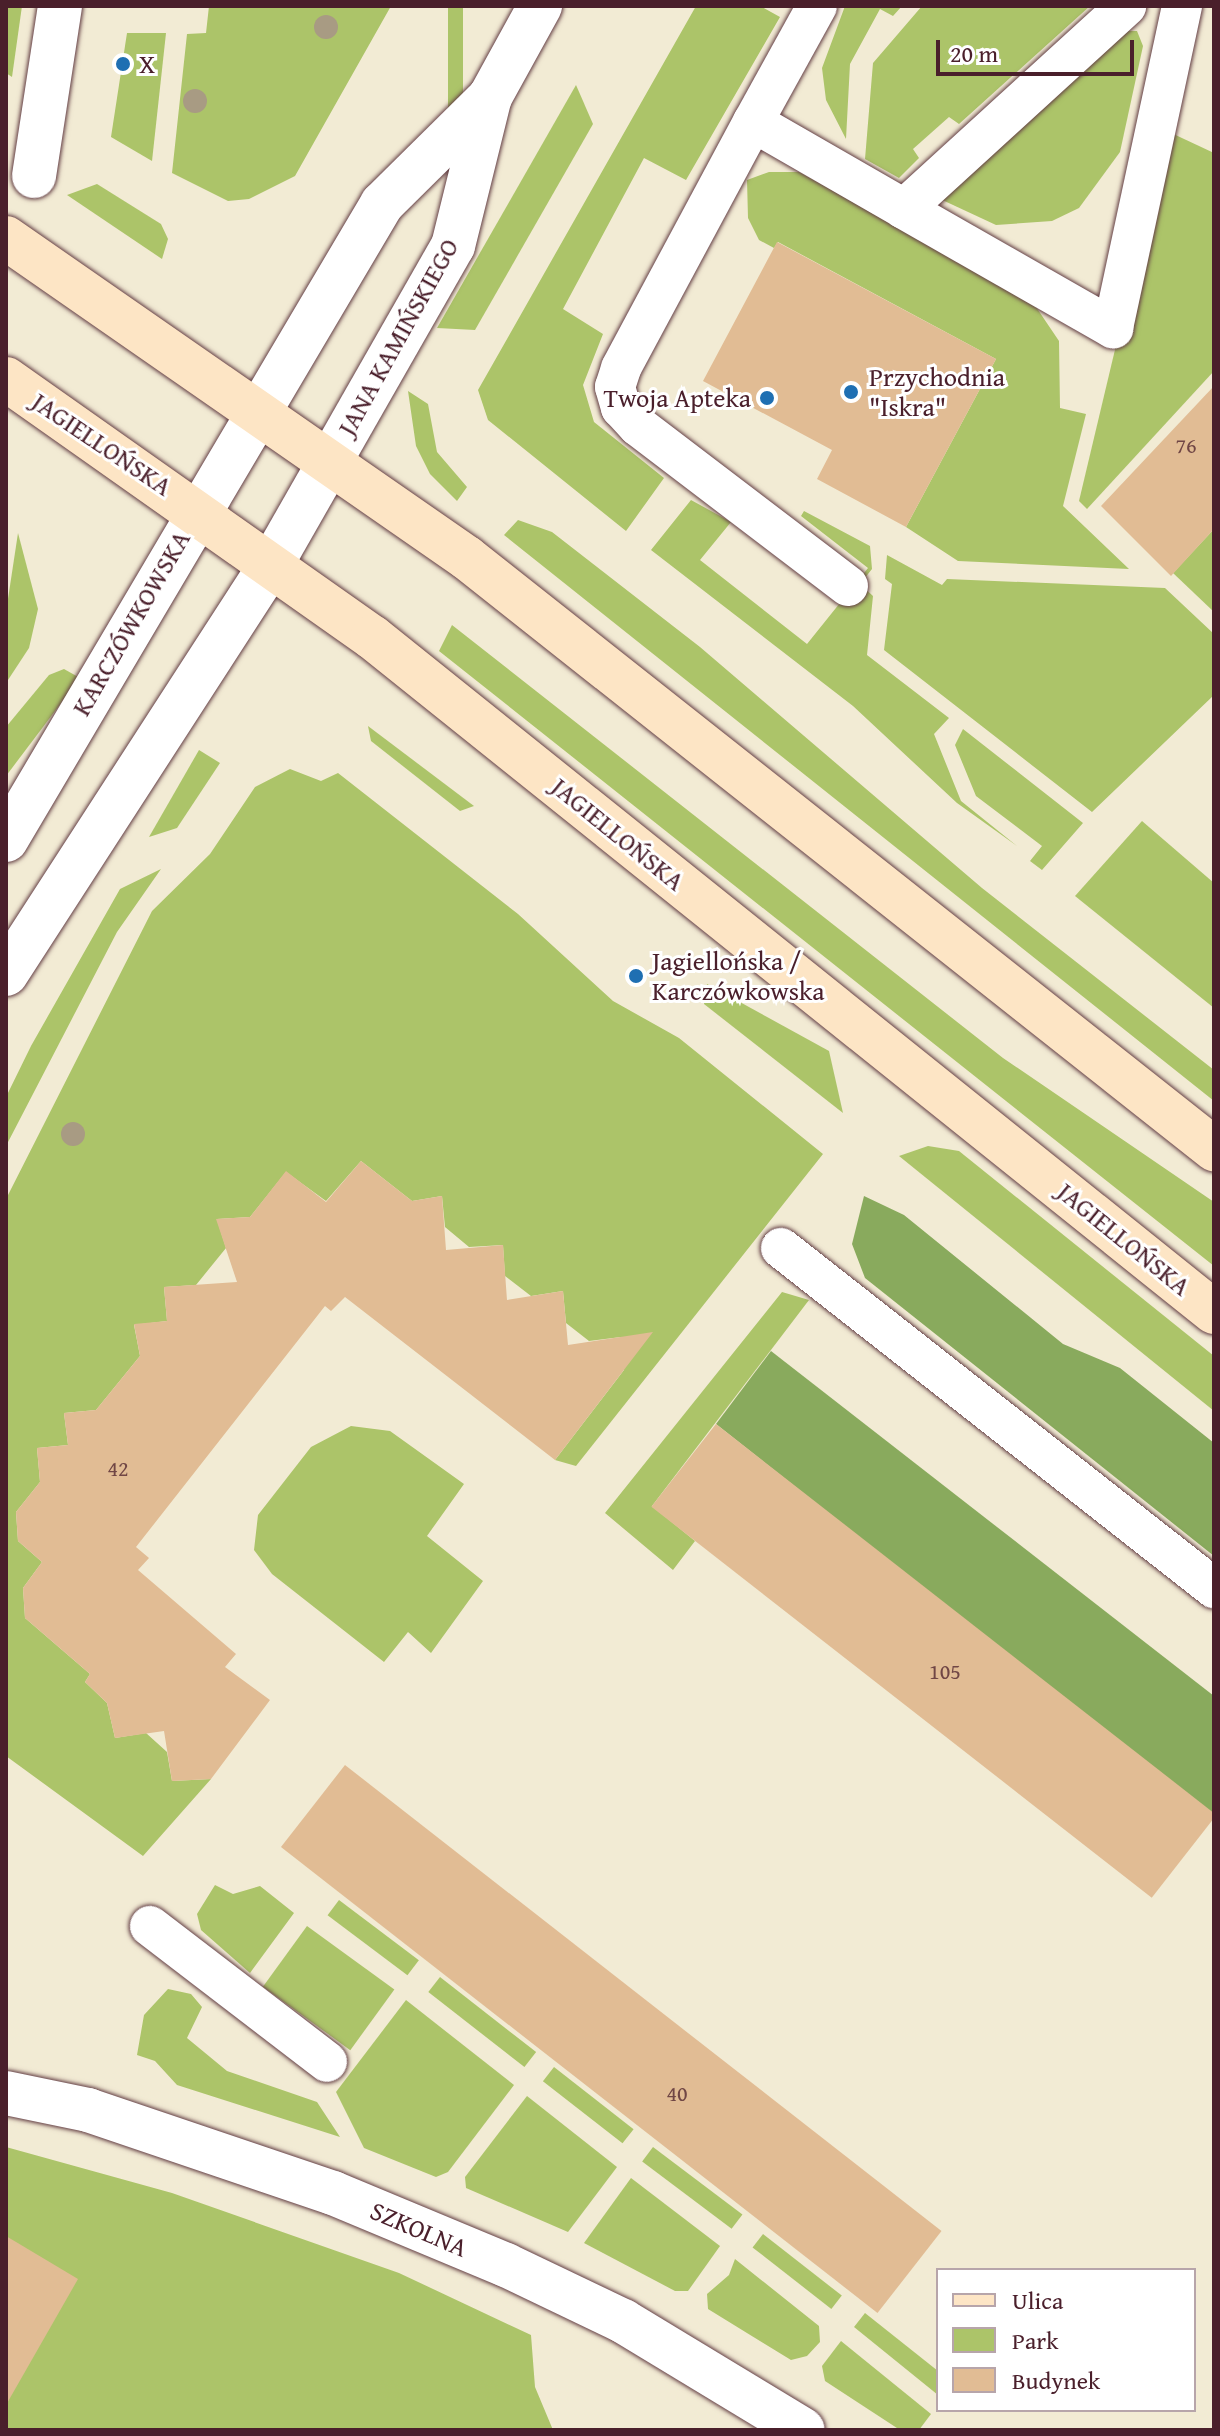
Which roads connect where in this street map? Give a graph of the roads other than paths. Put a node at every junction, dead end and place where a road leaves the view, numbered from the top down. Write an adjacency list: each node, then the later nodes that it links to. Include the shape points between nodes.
1 (60, 6): 8 (street)
2 (540, 6): 6 (street, JANA KAMIŃSKIEGO)
3 (817, 6): 7 (lane)
4 (1126, 6): 9 (lane)
5 (1182, 6): 9 (lane, via 1113,328)
6 (490, 97): 12 (street, JANA KAMIŃSKIEGO, via 382,204); 13 (street, JANA KAMIŃSKIEGO, via 453,246)
7 (753, 122): 9 (lane); 16 (lane, via 615,387 621,408 638,426)
8 (34, 176)
9 (904, 209)
10 (6, 238): 12 (street)
11 (6, 379): 14 (street, JAGIELLOŃSKA)
12 (256, 406): 13 (street); 14 (street, KARCZÓWKOWSKA)
13 (331, 460): 15 (street, JANA KAMIŃSKIEGO); 19 (street, via 467,558)
14 (197, 507): 15 (street, JAGIELLOŃSKA); 17 (street, KARCZÓWKOWSKA)
15 (272, 563): 18 (street); 21 (street, JAGIELLOŃSKA)
16 (848, 586)
17 (6, 840)
18 (6, 974)
19 (1214, 1149)
20 (781, 1248): 22 (lane)
21 (1214, 1312)
22 (1214, 1588)
23 (150, 1926): 24 (lane)
24 (327, 2062)
25 (6, 2093): 26 (street, SZKOLNA, via 88,2110 318,2188 506,2265 623,2321)
26 (803, 2430)

